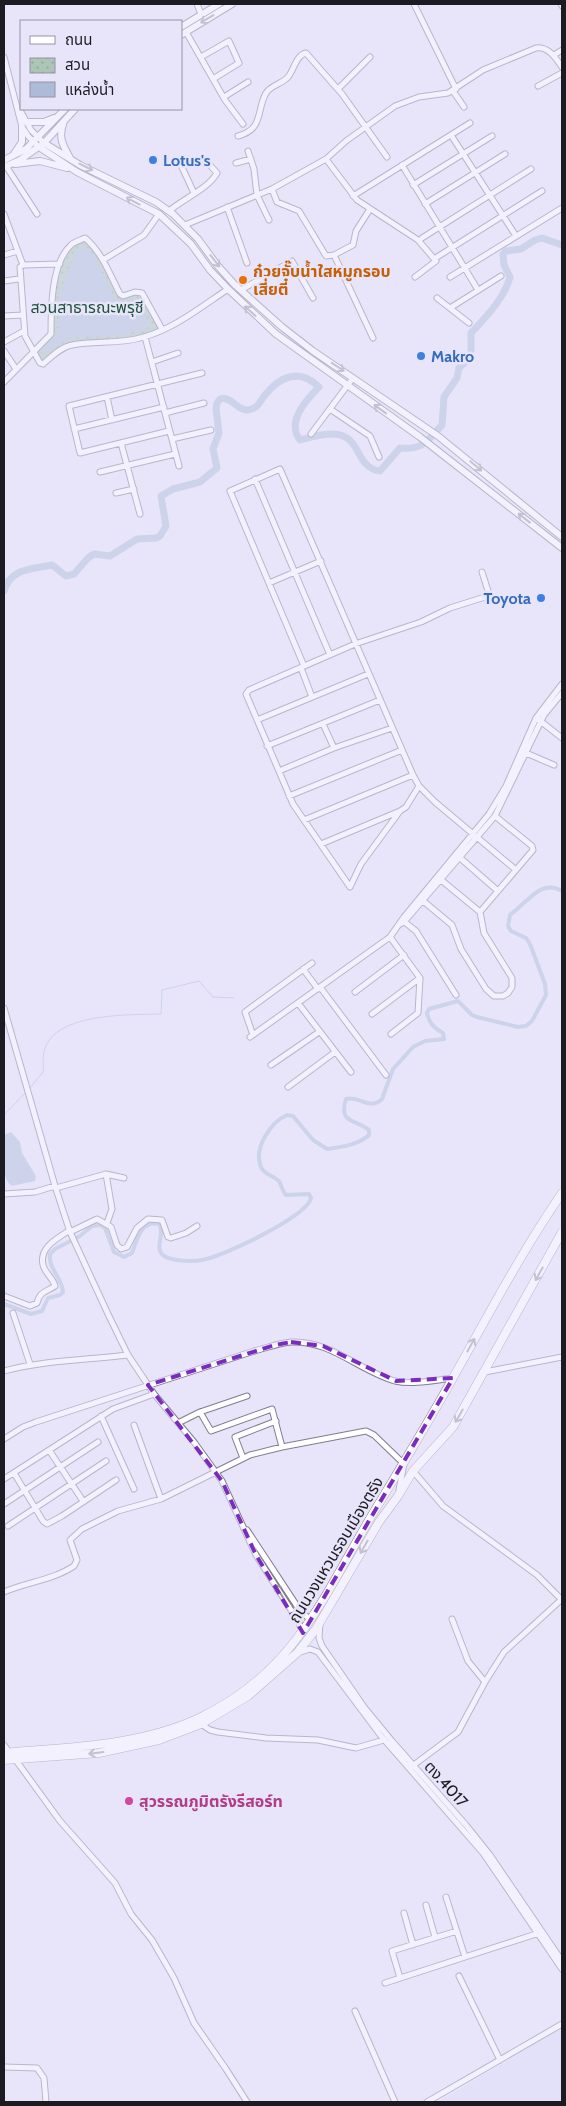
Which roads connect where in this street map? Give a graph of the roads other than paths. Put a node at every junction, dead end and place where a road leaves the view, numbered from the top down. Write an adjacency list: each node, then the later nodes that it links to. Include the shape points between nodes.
1 (197, 4): 5 (street)
2 (219, 4): 5 (main road)
3 (232, 4): 6 (main road, one-way to 6)
4 (414, 4): 18 (street)
5 (201, 14): 6 (main road)
6 (183, 31): 10 (street)
7 (562, 50): 8 (street)
8 (554, 55): 12 (street); 18 (street, via 536,48 483,70)
9 (4, 57): 25 (street)
10 (201, 57): 14 (street); 14 (street, via 229,41 239,64)
11 (370, 57): 17 (street)
12 (562, 67)
13 (562, 73): 16 (street)
14 (213, 79): 19 (street)
15 (248, 82): 19 (street)
16 (538, 86)
17 (338, 89): 28 (street); 30 (street, via 303,53 287,78 266,94 262,112 251,131)
18 (454, 90): 20 (street); 28 (street, via 395,106)
19 (224, 97): 26 (street)
20 (464, 107)
21 (64, 110): 23 (main road)
22 (74, 110): 24 (main road)
23 (56, 118): 25 (main road); 32 (main road)
24 (65, 118): 32 (main road); 37 (main road, via 60,140)
25 (24, 124): 32 (street); 40 (main road, via 22,142)
26 (243, 124)
27 (470, 124): 29 (street)
28 (365, 128): 36 (street); 39 (street)
29 (451, 135): 34 (street); 44 (street)
30 (238, 136)
31 (492, 136): 34 (street)
32 (39, 142): 37 (main road); 40 (main road); 46 (main road)
33 (248, 151): 38 (street)
34 (463, 154): 47 (street); 48 (street)
35 (505, 154): 47 (street)
36 (386, 157)
37 (71, 159): 59 (main road, one-way to 59)
38 (250, 159): 43 (street); 52 (street)
39 (326, 159): 49 (street); 53 (street)
40 (6, 162): 46 (main road, via 48,162); 61 (street)
41 (180, 163): 51 (street)
42 (208, 163): 51 (street, via 218,173 204,188)
43 (236, 163)
44 (402, 166): 48 (street); 53 (street)
45 (531, 169): 54 (street)
46 (77, 172): 62 (main road, one-way to 46)
47 (476, 173): 54 (street); 55 (street)
48 (413, 185): 55 (street)
49 (272, 189): 52 (street); 72 (street, via 277,202 299,211 326,256)
50 (542, 191): 63 (street)
51 (194, 193): 59 (street)
52 (257, 195): 56 (street); 64 (street)
53 (353, 196): 58 (street)
54 (490, 196): 63 (street); 66 (street)
55 (425, 204): 66 (street)
56 (227, 208): 65 (street); 75 (street)
57 (562, 208): 67 (street)
58 (370, 209): 72 (street, via 356,231 352,245); 80 (street, via 418,240 436,261)
59 (169, 211): 65 (main road)
60 (4, 214): 70 (street)
61 (37, 214)
62 (159, 214): 74 (street, via 144,235); 84 (main road, via 191,244)
63 (503, 216): 67 (street); 69 (street)
64 (269, 220)
65 (185, 225): 85 (main road, one-way to 85)
66 (439, 227): 68 (street); 69 (street)
67 (516, 236): 78 (street)
68 (422, 238)
69 (452, 247): 73 (street); 78 (street)
70 (18, 251): 71 (street); 77 (street)
71 (4, 255)
72 (334, 255): 96 (street)
73 (437, 257)
74 (103, 260): 76 (street, via 85,238 71,245); 93 (street, via 120,294 142,293)
75 (247, 263)
76 (60, 264): 77 (street); 99 (street, via 51,295 51,334)
77 (24, 265): 82 (street, via 20,267)
78 (466, 268): 81 (street); 86 (street)
79 (501, 276): 86 (street)
80 (415, 277)
81 (450, 277)
82 (20, 279): 83 (street); 90 (street)
83 (4, 281)
84 (228, 289): 93 (street); 107 (main road, one-way to 84, via 276,334)
85 (240, 290): 87 (street, via 292,261); 104 (main road, one-way to 104, via 282,327)
86 (478, 290): 89 (street)
87 (314, 298)
88 (437, 298): 89 (street)
89 (450, 308): 92 (street)
90 (22, 315): 91 (street); 94 (street)
91 (4, 316)
92 (469, 323)
93 (162, 329): 95 (street)
94 (24, 331): 97 (street); 99 (street)
95 (145, 337): 99 (street, via 116,343 71,345 43,364); 101 (street)
96 (373, 338)
97 (4, 342)
98 (4, 351): 102 (street)
99 (32, 352): 102 (street)
100 (178, 353): 101 (street)
101 (152, 362): 106 (street)
102 (16, 368): 105 (street)
103 (202, 373): 106 (street)
104 (353, 378): 107 (street); 128 (main road, one-way to 128, via 438,436)
105 (4, 382)
106 (158, 384): 108 (street); 111 (street)
107 (347, 385): 110 (street); 129 (main road, one-way to 107, via 420,437)
108 (107, 397): 112 (street); 113 (street, via 69,406)
109 (204, 403): 111 (street)
110 (330, 409): 116 (street); 120 (street, via 370,436)
111 (164, 410): 112 (street); 114 (street)
112 (112, 420): 113 (street)
113 (74, 429): 118 (street, via 80,453)
114 (170, 430): 117 (street); 118 (street)
115 (211, 430): 117 (street)
116 (311, 434)
117 (172, 439): 119 (street)
118 (121, 443): 121 (street)
119 (175, 454): 121 (street); 122 (street)
120 (380, 457)
121 (128, 466): 123 (street); 125 (street)
122 (179, 466)
123 (100, 472)
124 (255, 479): 130 (street, via 281,469); 131 (street); 133 (street, via 230,490)
125 (134, 489): 126 (street); 127 (street)
126 (116, 493)
127 (140, 514)
128 (562, 537)
129 (562, 548)
130 (321, 561): 131 (street); 134 (street)
131 (294, 572): 133 (street); 135 (street)
132 (482, 572): 134 (street, via 488,586 486,597)
133 (269, 583): 136 (street)
134 (355, 644): 135 (street); 137 (street)
135 (330, 655): 136 (street)
136 (302, 667): 140 (street); 144 (street, via 249,690 246,694)
137 (368, 674): 140 (street); 142 (street)
138 (562, 684): 141 (street)
139 (562, 693): 141 (street)
140 (312, 697): 144 (street)
141 (555, 697): 143 (street); 145 (street)
142 (380, 700): 146 (street); 147 (street)
143 (562, 703)
144 (257, 720): 149 (street)
145 (539, 720): 148 (street); 152 (street); 161 (street, via 498,801)
146 (323, 724): 149 (street); 150 (street)
147 (392, 728): 150 (street); 151 (street)
148 (562, 738)
149 (267, 746): 154 (street)
150 (334, 748): 154 (street)
151 (402, 750): 155 (street); 157 (street)
152 (526, 753): 153 (street); 159 (street)
153 (554, 765)
154 (279, 771): 157 (street)
155 (412, 775): 156 (street); 160 (street)
156 (419, 786): 158 (street); 161 (street)
157 (289, 796): 160 (street)
158 (400, 811): 162 (street); 162 (street, via 361,864 350,887)
159 (495, 816): 161 (street); 164 (street, via 533,848)
160 (304, 820): 162 (street)
161 (474, 834): 163 (street); 164 (street); 169 (street)
162 (320, 844)
163 (459, 857): 165 (street); 166 (street)
164 (516, 870): 166 (street)
165 (440, 879): 167 (street); 168 (street)
166 (498, 891): 168 (street)
167 (422, 900): 168 (street, via 452,925 461,949 486,989 494,996 503,996 512,987 512,978 484,933); 169 (street)
168 (480, 912)
169 (402, 922): 170 (street); 177 (street, via 416,931)
170 (390, 937): 171 (street); 175 (street)
171 (404, 955): 174 (street); 176 (street)
172 (312, 964): 173 (street)
173 (303, 969): 175 (street); 178 (street, via 246,1012 252,1036)
174 (420, 978): 180 (street); 182 (street, via 418,1013)
175 (319, 988): 178 (street); 186 (street)
176 (355, 992)
177 (456, 995)
178 (298, 1002): 181 (street)
179 (4, 1008): 190 (street)
180 (372, 1014)
181 (319, 1032): 183 (street); 184 (street)
182 (391, 1034)
183 (335, 1052): 185 (street); 187 (street)
184 (271, 1065)
185 (351, 1072)
186 (386, 1075)
187 (288, 1087)
188 (106, 1174): 189 (street); 190 (street); 193 (street, via 112,1209)
189 (124, 1178)
190 (55, 1187): 192 (street); 195 (street)
191 (562, 1193): 204 (highway, ถนนวงแหวนรอบเมืองตรัง, one-way to 191, via 512,1272)
192 (4, 1194)
193 (107, 1223): 194 (street, via 121,1249 127,1247 137,1228 148,1219 162,1220 171,1238); 195 (street, via 94,1219)
194 (197, 1226)
195 (70, 1231): 197 (street, via 44,1251 43,1265 55,1286 43,1291 38,1303 30,1306); 199 (street)
196 (562, 1232): 203 (highway, ถนนวงแหวนรอบเมืองตรัง, one-way to 203)
197 (4, 1296)
198 (13, 1313): 201 (street)
199 (128, 1354): 201 (street); 205 (street)
200 (562, 1357): 203 (street)
201 (30, 1364): 202 (street)
202 (4, 1372)
203 (485, 1372): 221 (highway, ถนนวงแหวนรอบเมืองตรัง, one-way to 221, via 452,1427)
204 (453, 1378): 205 (street, via 396,1381 323,1346 291,1342); 219 (highway, ถนนวงแหวนรอบเมืองตรัง)
205 (148, 1385): 206 (street); 213 (street, via 23,1427)
206 (154, 1394): 209 (street); 211 (street)
207 (247, 1396): 208 (street)
208 (200, 1412): 210 (street, via 211,1431 272,1409); 211 (street)
209 (101, 1416): 216 (street); 227 (street)
210 (276, 1421): 215 (street); 217 (street, via 235,1436)
211 (178, 1423): 222 (street)
212 (134, 1425): 230 (street)
213 (4, 1439)
214 (98, 1442): 220 (street)
215 (282, 1446): 217 (street); 219 (street, via 366,1432 374,1435)
216 (49, 1450): 220 (street); 223 (street)
217 (243, 1458): 222 (street)
218 (106, 1461): 226 (street)
219 (404, 1464): 229 (street); 239 (highway, ถนนวงแหวนรอบเมืองตรัง)
220 (60, 1466): 226 (street); 228 (street)
221 (413, 1470): 229 (highway, ถนนวงแหวนรอบเมืองตรัง); 237 (street, via 443,1506 537,1575)
222 (215, 1471): 230 (street); 235 (street)
223 (14, 1473): 224 (street); 228 (street)
224 (4, 1479)
225 (116, 1480): 231 (street)
226 (71, 1484): 231 (street); 233 (street)
227 (134, 1489)
228 (24, 1490): 232 (street); 233 (street)
229 (398, 1496): 240 (highway, ถนนวงแหวนรอบเมืองตรัง, one-way to 240)
230 (162, 1499): 236 (street, via 118,1511 82,1530 70,1540 77,1560 74,1566)
231 (83, 1501): 233 (street, via 47,1524)
232 (4, 1504)
233 (35, 1508): 234 (street)
234 (8, 1526)
235 (245, 1528): 239 (street, via 301,1612); 241 (street, one-way to 235, via 256,1555)
236 (4, 1592)
237 (562, 1599): 243 (street, via 504,1652)
238 (452, 1619): 243 (street, via 468,1661)
239 (311, 1621): 241 (highway, ถนนวงแหวนรอบเมืองตรัง)
240 (320, 1622): 242 (highway, ถนนวงแหวนรอบเมืองตรัง); 250 (street, ตง.4017, via 319,1638 325,1651)
241 (303, 1633): 247 (highway, ถนนวงแหวนรอบเมืองตรัง, via 277,1664 248,1688 200,1718 158,1734 98,1745)
242 (297, 1653): 244 (highway, ถนนวงแหวนรอบเมืองตรัง, via 248,1696); 245 (street, ตง.4017, via 310,1649 318,1652)
243 (485, 1682): 250 (street, via 458,1732)
244 (201, 1724): 245 (street, via 214,1731 318,1740 356,1748); 248 (highway, ถนนวงแหวนรอบเมืองตรัง, one-way to 248, via 159,1740 99,1753)
245 (384, 1740): 250 (street, ตง.4017)
246 (4, 1745): 247 (street)
247 (6, 1753)
248 (15, 1759): 249 (highway, ถนนวงแหวนรอบเมืองตรัง); 269 (street, via 60,1821 115,1883 131,1914 152,1940 174,1978 194,2023)
249 (4, 1760)
250 (411, 1767): 255 (street, ตง.4017, via 478,1846)
251 (446, 1897): 254 (street)
252 (426, 1905): 256 (street)
253 (404, 1913): 257 (street)
254 (457, 1931): 256 (street); 258 (street)
255 (539, 1933): 258 (street); 259 (street); 260 (street, ตง.4017)
256 (435, 1937): 257 (street)
257 (413, 1945): 262 (street, via 392,1951)
258 (465, 1957): 262 (street)
259 (562, 1961)
260 (562, 1969)
261 (459, 1976): 266 (street)
262 (400, 1978): 263 (street)
263 (385, 1983)
264 (356, 2011): 270 (street)
265 (562, 2024): 266 (street)
266 (500, 2060): 271 (street)
267 (4, 2067): 268 (street, via 37,2068 44,2078)
268 (46, 2102)
269 (247, 2102)
270 (395, 2102)
271 (427, 2102)

